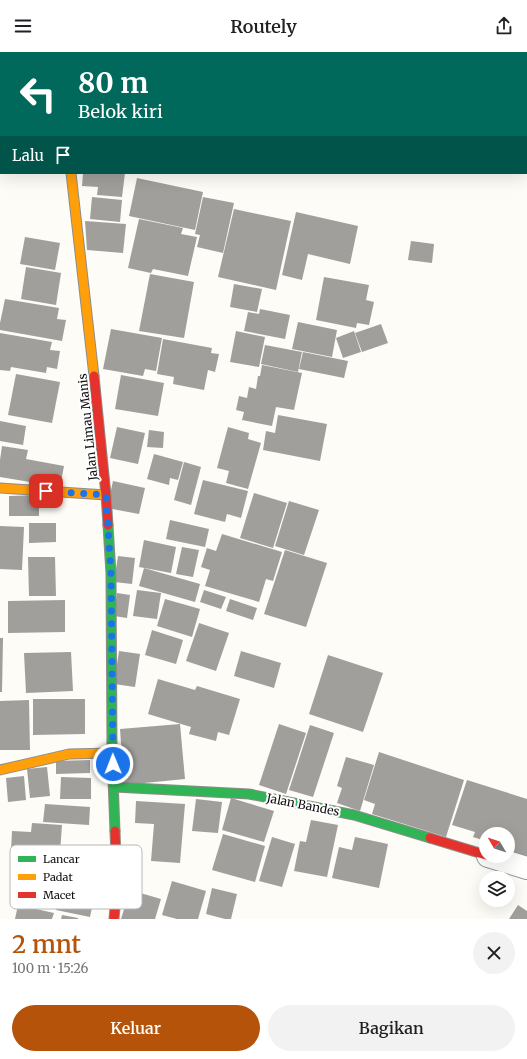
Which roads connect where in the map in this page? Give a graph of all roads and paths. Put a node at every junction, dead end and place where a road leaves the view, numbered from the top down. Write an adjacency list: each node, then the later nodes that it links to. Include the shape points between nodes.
1 (70, 174): 3 (street, Jalan Limau Manis, via 91,342)
2 (0, 488): 3 (street)
3 (106, 495): 4 (street, Jalan Limau Manis, via 111,574)
4 (112, 753): 5 (street, via 69,754); 6 (street, Jalan Limau Manis)
5 (0, 770)
6 (114, 787): 7 (street, Jalan Limau Manis); 8 (street, Jalan Bandes, via 249,794 354,815)
7 (116, 845)
8 (479, 854)
9 (510, 863): 10 (street, Jalan Bandes)
10 (527, 868)
11 (115, 909): 12 (street, Jalan Limau Manis)
12 (114, 919)

